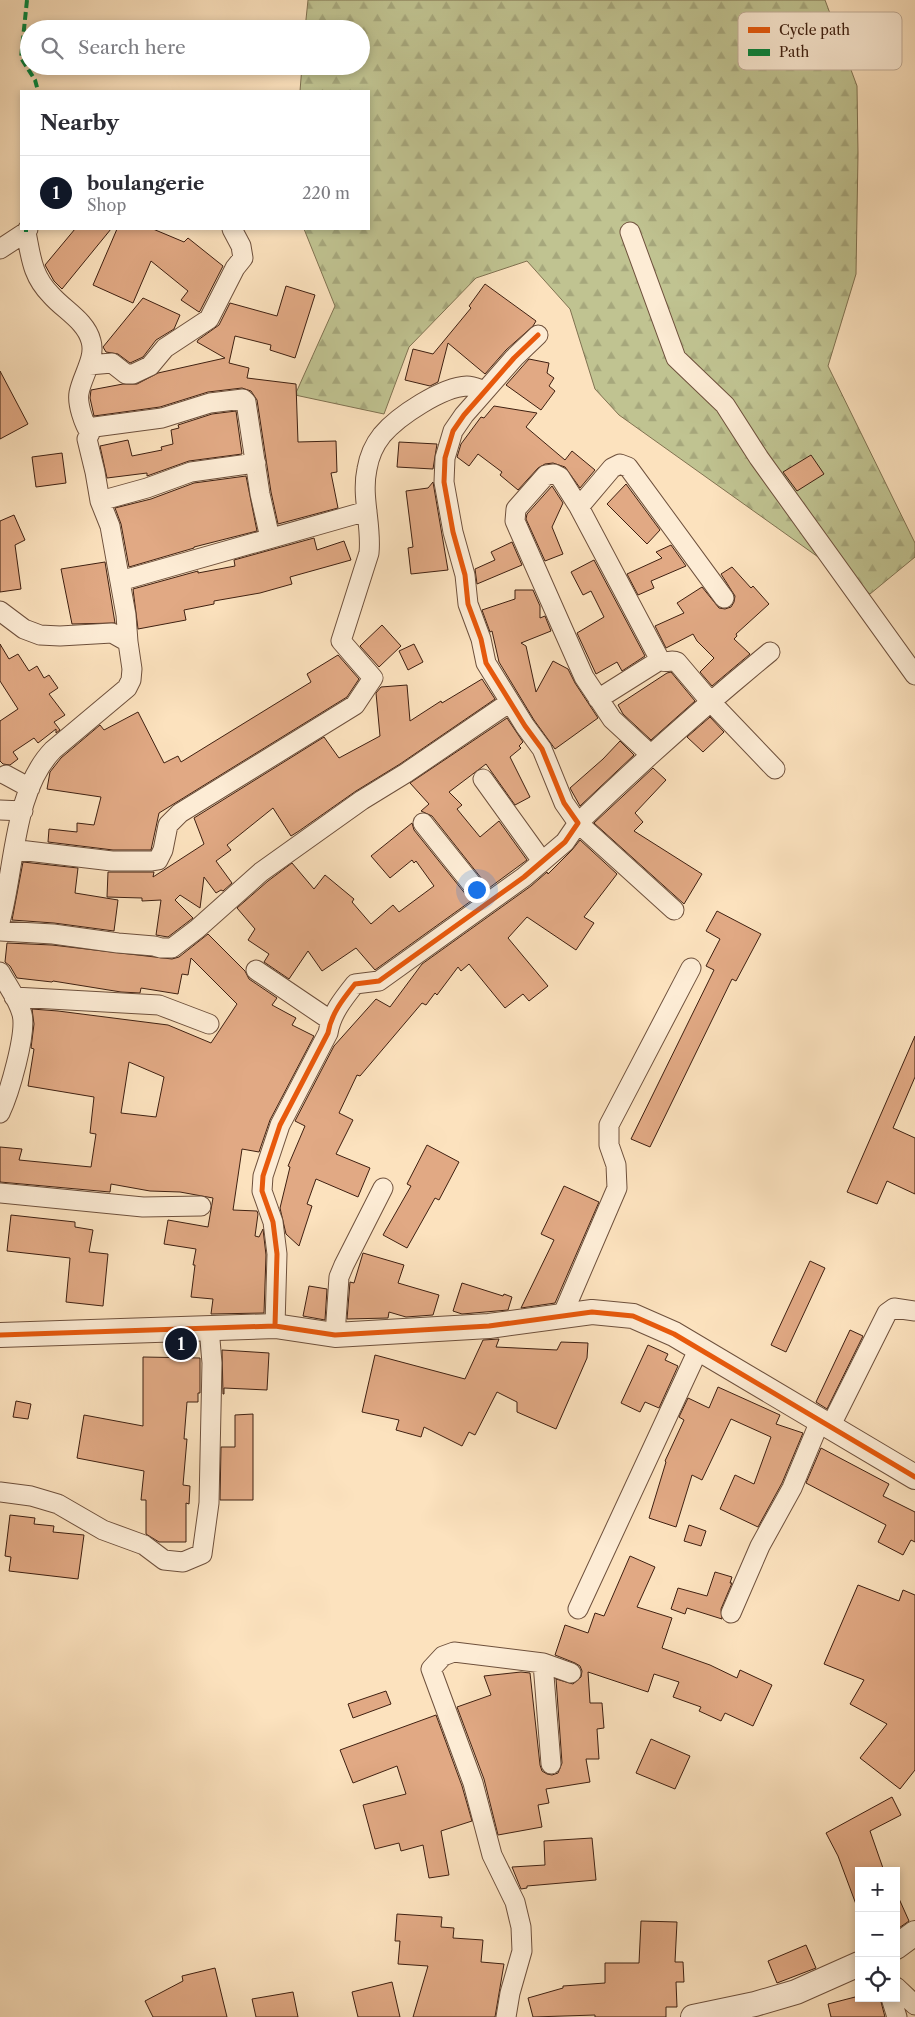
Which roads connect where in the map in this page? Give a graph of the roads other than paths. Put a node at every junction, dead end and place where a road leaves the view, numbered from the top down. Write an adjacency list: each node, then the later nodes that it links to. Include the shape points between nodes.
1 (27, 230): 4 (street); 6 (street, via 34,271 50,294 87,330 92,346)
2 (233, 230): 6 (street, via 241,246 242,260 209,319 165,348 150,366 133,374 126,374 112,363)
3 (630, 232): 20 (street, via 676,358 725,405 758,458)
4 (0, 249)
5 (538, 336): 7 (street)
6 (89, 365): 8 (street, via 78,395)
7 (485, 391): 12 (street, via 461,387 428,399 382,435 370,457 367,471); 23 (street, via 464,414 451,435 445,458 444,482 472,617 486,663)
8 (87, 428): 9 (street, via 162,418 210,403 242,399 246,402); 10 (street)
9 (256, 463): 10 (street, via 191,472); 13 (street)
10 (100, 500): 14 (street, via 110,526)
11 (579, 507): 15 (street, via 612,468 620,464 628,467); 19 (street); 21 (street, via 560,477 550,474 516,509 514,517 584,677)
12 (367, 511): 13 (street); 34 (street, via 369,553 341,641 373,678 355,705 180,813 168,825 158,860 112,860 18,850)
13 (270, 538): 14 (street)
14 (120, 581): 17 (street)
15 (724, 598)
16 (0, 611): 17 (street, via 24,629 40,635 112,633)
17 (128, 642): 28 (street, via 132,669 129,685 46,758)
18 (770, 652): 22 (street)
19 (660, 660): 21 (street); 22 (street, via 677,662)
20 (915, 675)
21 (598, 699): 24 (street, via 612,719)
22 (710, 701): 24 (street); 25 (street)
23 (510, 702): 32 (street, via 542,749 564,803); 38 (street, via 362,800 261,872 172,948)
24 (650, 754): 32 (street)
25 (775, 769)
26 (2, 773): 28 (street)
27 (483, 779): 33 (street)
28 (30, 788): 30 (street)
29 (0, 810): 30 (street)
30 (23, 811): 34 (street)
31 (422, 822): 35 (street)
32 (578, 823): 33 (street, via 565,842); 36 (street)
33 (542, 861): 35 (street)
34 (8, 863): 37 (street)
35 (487, 903): 42 (street, via 379,982 355,984)
36 (674, 910)
37 (0, 922)
38 (0, 931)
39 (691, 968): 49 (street, via 609,1125 617,1188)
40 (256, 970): 42 (street)
41 (6, 984): 43 (street, via 159,1005); 44 (street, via 22,1016 21,1042)
42 (330, 1020): 50 (street, via 328,1033 280,1125 263,1176 262,1191 277,1244)
43 (209, 1024)
44 (0, 1113)
45 (383, 1188): 53 (street, via 339,1277)
46 (0, 1193): 47 (street, via 143,1207)
47 (201, 1206)
48 (915, 1311): 55 (street, via 894,1308 887,1313)
49 (562, 1316): 53 (street, via 489,1326); 54 (street, via 592,1312 633,1316)
50 (275, 1326): 51 (street); 53 (street)
51 (209, 1328): 52 (street); 57 (street, via 212,1363 210,1502 202,1554 183,1562 164,1560 144,1545 103,1530 58,1504)
52 (0, 1335)
53 (335, 1335)
54 (699, 1348): 55 (street); 58 (street)
55 (825, 1424): 56 (street); 59 (street, via 760,1546)
56 (915, 1477)
57 (0, 1492)
58 (578, 1609)
59 (731, 1613)
60 (543, 1663): 61 (street); 62 (street); 70 (street, via 454,1652 443,1656 431,1669 473,1783 492,1855 515,1902 521,1928 522,1951)
61 (571, 1673)
62 (551, 1764)
63 (915, 1933): 64 (street)
64 (900, 1945)
65 (855, 1966): 69 (street)
66 (900, 1991): 68 (street)
67 (892, 2002): 72 (street)
68 (915, 2005)
69 (757, 2011): 71 (street)
70 (506, 2017)
71 (693, 2017)
72 (897, 2017)

